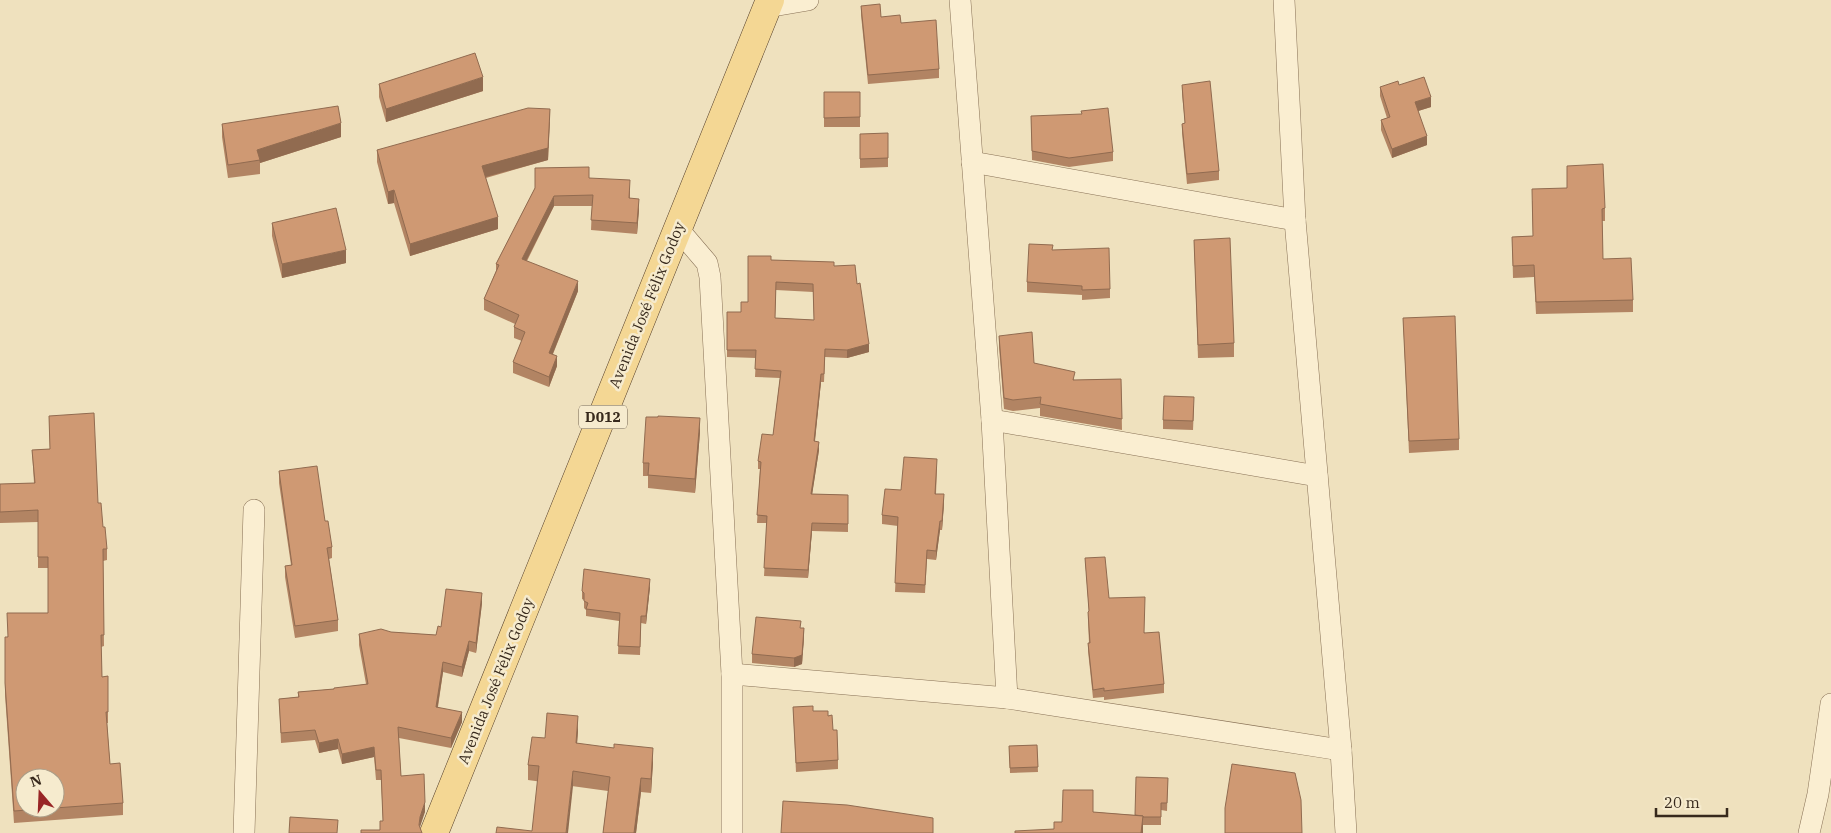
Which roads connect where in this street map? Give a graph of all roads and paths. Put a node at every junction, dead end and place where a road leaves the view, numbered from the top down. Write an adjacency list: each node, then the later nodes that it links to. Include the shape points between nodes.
1 (808, 0): 4 (street)
2 (960, 0): 5 (street)
3 (1284, 0): 6 (street)
4 (768, 3): 7 (main road, Avenida José Félix Godoy / D012)
5 (972, 162): 6 (street); 8 (street)
6 (1295, 220): 9 (street)
7 (678, 230): 11 (street, via 707,262 710,277); 17 (main road, Avenida José Félix Godoy / D012)
8 (992, 420): 9 (street); 12 (street)
9 (1318, 476): 14 (street)
10 (254, 510): 16 (street)
11 (732, 674): 12 (street); 18 (street)
12 (1007, 698): 14 (street)
13 (1831, 704): 15 (street)
14 (1341, 750): 19 (street)
15 (1824, 795): 20 (street)
16 (244, 833)
17 (434, 833)
18 (732, 833)
19 (1346, 833)
20 (1809, 833)

